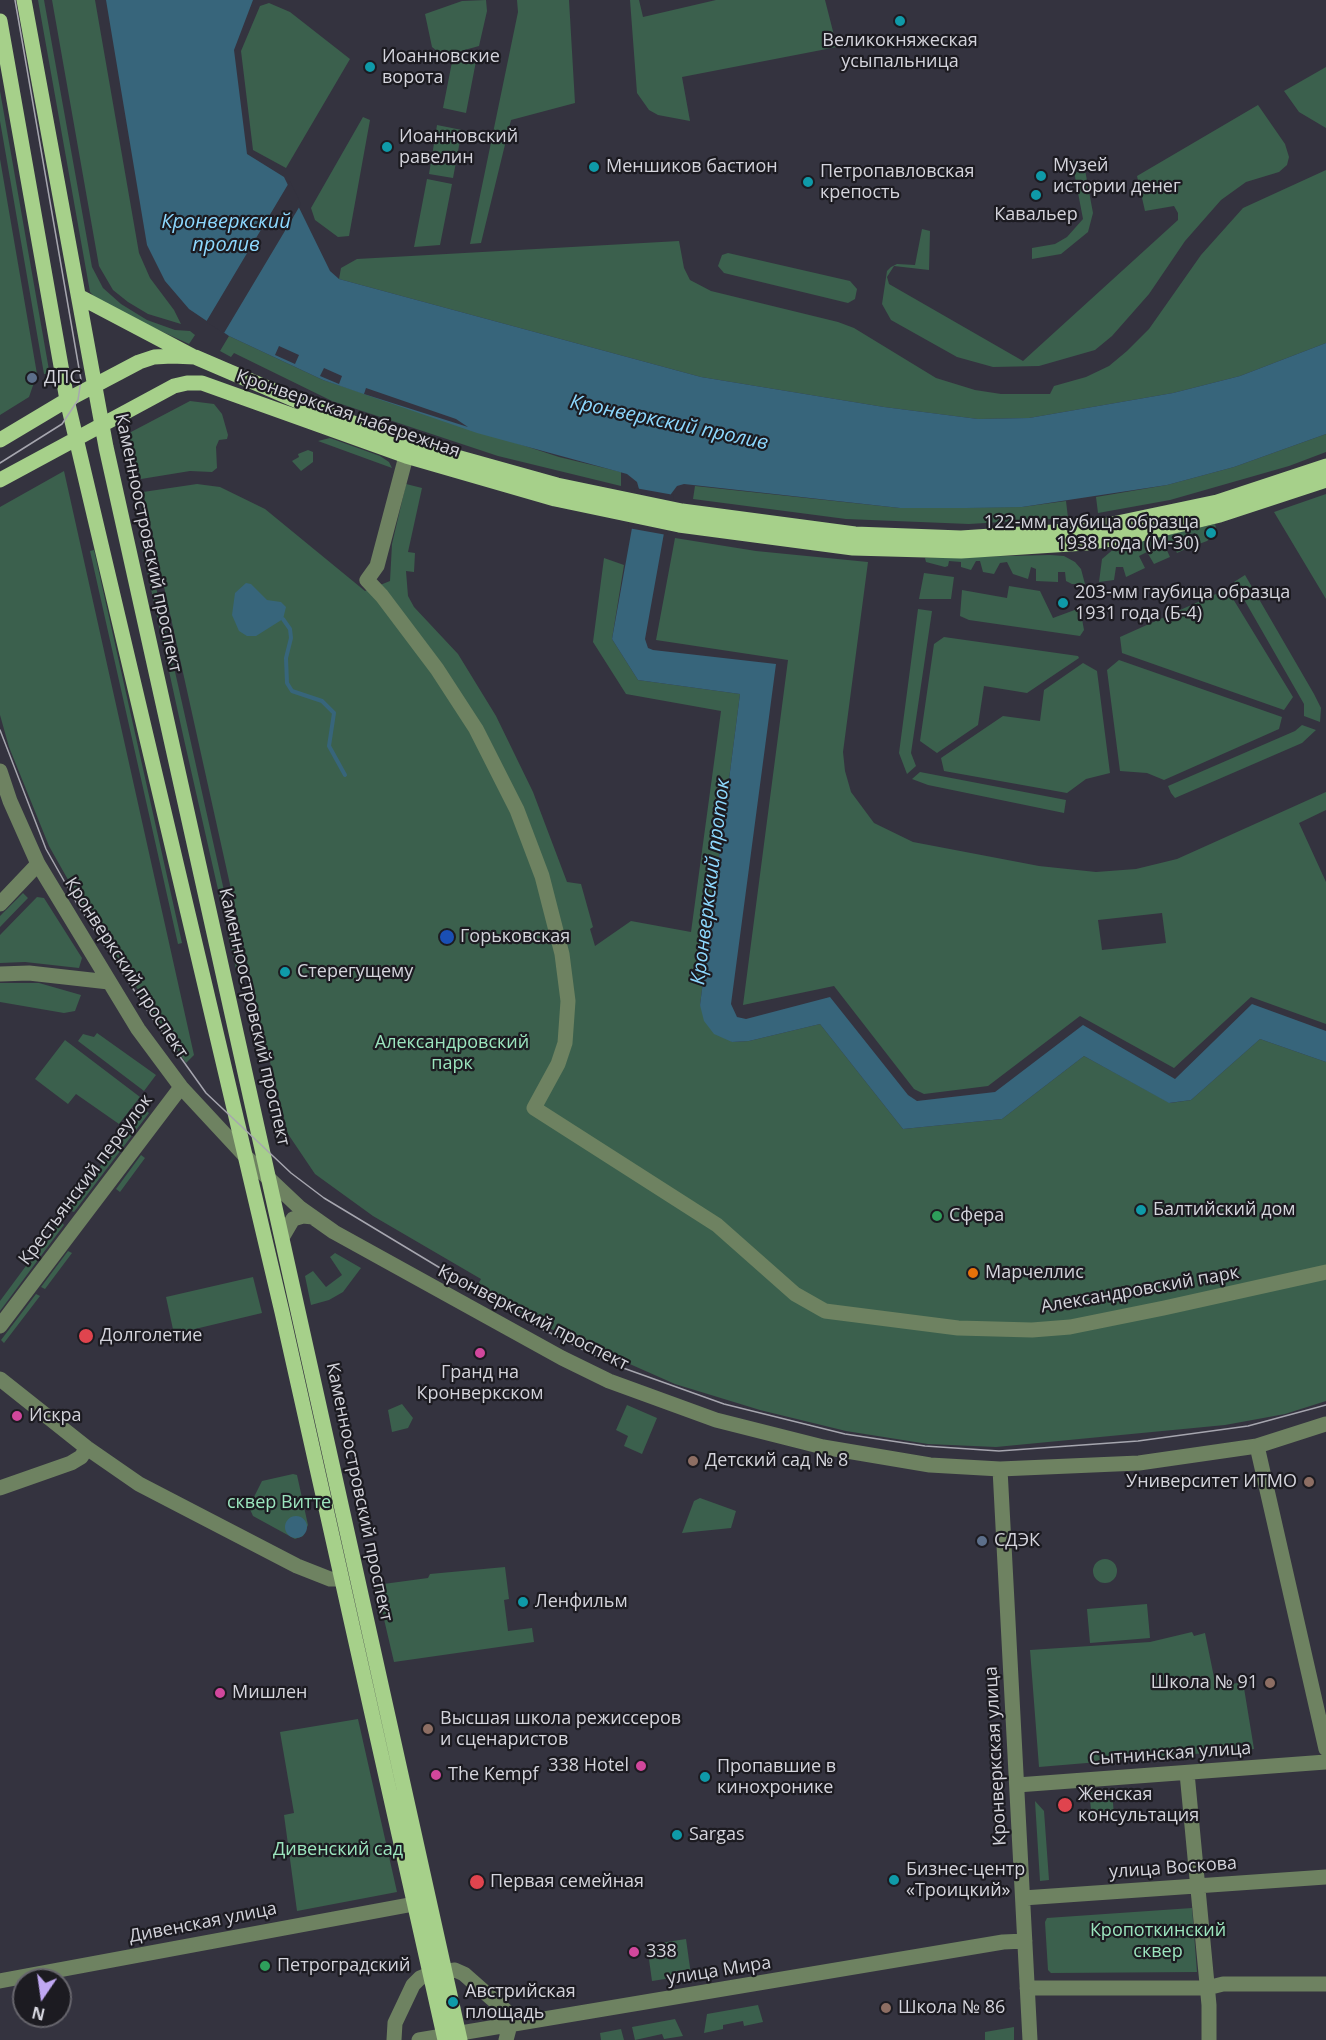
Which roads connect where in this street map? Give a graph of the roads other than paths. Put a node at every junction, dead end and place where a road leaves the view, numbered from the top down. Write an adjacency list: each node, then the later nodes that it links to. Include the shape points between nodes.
1 (24, 0): 3 (main road, Каменноостровский проспект)
2 (0, 21): 6 (main road, Каменноостровский проспект)
3 (80, 297): 4 (main road); 5 (main road, Каменноостровский проспект)
4 (195, 357): 5 (main road, Кронверкская набережная, via 154,357); 10 (main road, Кронверкская набережная)
5 (94, 386): 6 (main road, Кронверкская набережная); 7 (main road, Каменноостровский проспект)
6 (66, 400): 8 (main road, Каменноостровский проспект); 9 (main road, Кронверкская набережная)
7 (101, 424): 8 (main road, Кронверкская набережная); 10 (main road, Кронверкская набережная, via 174,386 201,383); 22 (main road, Каменноостровский проспект)
8 (75, 438): 12 (main road, Кронверкская набережная); 21 (main road, Каменноостровский проспект)
9 (0, 440)
10 (408, 450): 14 (main road, Кронверкская набережная, via 491,482); 25 (street, Александровский парк, via 376,566 367,580 437,669 476,729 517,810 542,876 562,954 568,1001 565,1043 534,1108 717,1225 795,1294 825,1311 978,1330 1061,1327)
11 (1326, 466): 14 (main road, via 1254,492 1084,530 990,537 855,534)
12 (0, 480)
13 (1326, 480): 14 (main road, via 1257,505 1141,534 1086,543 991,550 853,548)
14 (680, 518)
15 (0, 771): 16 (street, Кронверкский проспект)
16 (38, 864): 17 (street); 19 (street, Кронверкский проспект)
17 (0, 904)
18 (0, 974): 19 (street, via 29,973)
19 (109, 982): 20 (street, Кронверкский проспект)
20 (181, 1087): 21 (street, Кронверкский проспект); 26 (street, Крестьянский переулок)
21 (246, 1157): 22 (street, Кронверкский проспект); 33 (main road, Каменноостровский проспект)
22 (271, 1182): 23 (street, Кронверкский проспект); 24 (main road, Каменноостровский проспект)
23 (313, 1217): 24 (street, via 293,1220); 31 (street, Кронверкский проспект, via 363,1250 562,1358 675,1406 823,1447 930,1464)
24 (283, 1236): 43 (main road, Каменноостровский проспект)
25 (1326, 1272)
26 (0, 1326)
27 (0, 1379): 30 (street)
28 (1326, 1424): 29 (street, Кронверкский проспект)
29 (1257, 1446): 31 (street, Кронверкский проспект, via 1139,1463); 34 (street)
30 (87, 1448): 32 (street, via 71,1463); 33 (street, via 139,1484 224,1530 312,1573)
31 (1000, 1469): 37 (street, Кронверкская улица)
32 (0, 1488)
33 (341, 1579): 41 (main road, Каменноостровский проспект)
34 (1326, 1749)
35 (1326, 1762): 36 (street, Сытнинская улица)
36 (1187, 1773): 37 (street, Сытнинская улица); 39 (street)
37 (1017, 1785): 40 (street, Кронверкская улица)
38 (1326, 1877): 39 (street, улица Воскова)
39 (1196, 1885): 40 (street, улица Воскова); 47 (street)
40 (1023, 1898): 42 (street, Кронверкская улица)
41 (414, 1904): 43 (main road, Каменноостровский проспект); 44 (street, Дивенская улица)
42 (1025, 1941): 46 (street, Кронверкская улица); 48 (street, улица Мира)
43 (437, 1973): 48 (street, via 455,1970 464,1974 498,2002 506,2011); 49 (main road, Каменноостровский проспект); 50 (street, via 420,1978 413,1985 395,2023)
44 (0, 1981)
45 (1326, 1984): 47 (street, via 1223,1984)
46 (1027, 1988): 47 (street); 52 (street, Кронверкская улица)
47 (1207, 1988): 53 (street)
48 (508, 2032): 49 (street, улица Мира)
49 (452, 2037): 51 (street, улица Мира)
50 (394, 2040)
51 (419, 2040)
52 (1030, 2040)
53 (1209, 2040)

